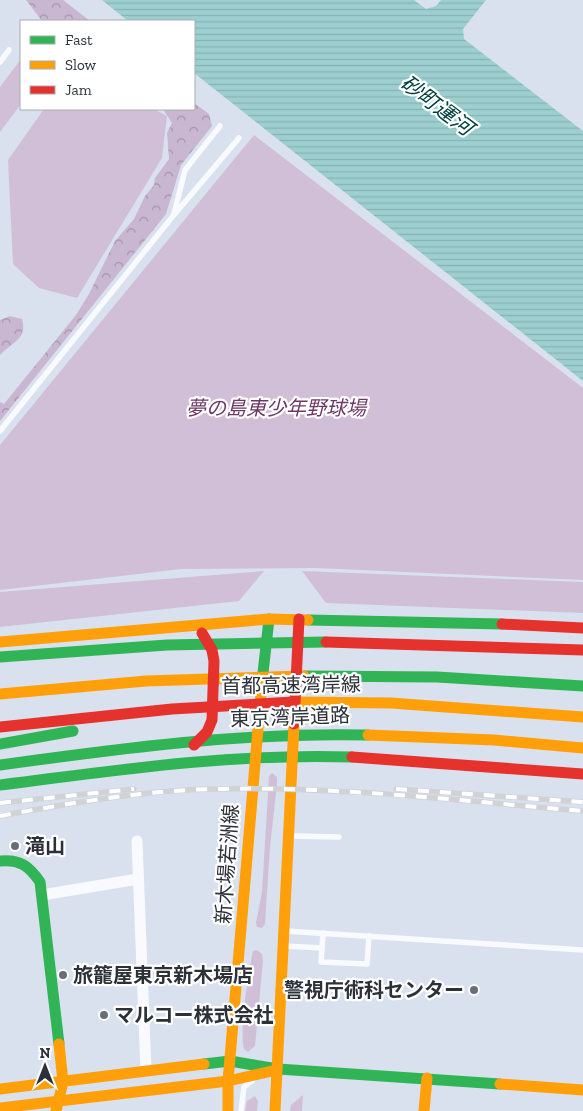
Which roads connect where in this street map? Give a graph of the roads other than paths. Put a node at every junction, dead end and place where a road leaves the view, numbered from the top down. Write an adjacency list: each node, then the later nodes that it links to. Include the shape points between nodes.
1 (9, 50): 2 (lane)
2 (0, 62)
3 (220, 126): 5 (lane, via 185,170)
4 (239, 138): 5 (lane)
5 (173, 216): 6 (lane)
6 (0, 431)
7 (269, 619): 8 (main road); 9 (main road); 22 (main road, 新木場若洲線)
8 (299, 619): 10 (main road); 21 (main road)
9 (191, 625): 11 (main road); 24 (main road, via 202,632 214,661 212,720 207,732 192,748)
10 (583, 628)
11 (0, 642)
12 (583, 650): 13 (main road, via 334,642 167,645)
13 (0, 657)
14 (583, 686): 15 (main road, 首都高速湾岸線, via 442,677 279,675 125,681)
15 (0, 694)
16 (152, 711): 17 (main road, 首都高速湾岸線, via 214,705 340,702); 18 (main road, 首都高速湾岸線); 19 (main road, via 130,720)
17 (583, 717)
18 (0, 727)
19 (0, 744)
20 (583, 748): 23 (main road, 東京湾岸道路, via 434,736 324,734 227,737)
21 (292, 756): 22 (main road); 25 (main road); 27 (main road)
22 (254, 757): 24 (main road); 39 (main road, 新木場若洲線)
23 (0, 764)
24 (124, 769): 26 (main road)
25 (583, 774)
26 (0, 785)
27 (288, 836): 28 (lane); 33 (main road)
28 (338, 837)
29 (137, 842): 31 (street)
30 (0, 861): 32 (main road, via 12,859 29,866 40,882)
31 (138, 879): 32 (street); 41 (street)
32 (42, 895): 44 (main road)
33 (283, 930): 34 (lane); 36 (main road)
34 (323, 933): 35 (lane); 37 (lane)
35 (369, 936): 37 (lane, via 367,964 321,962); 38 (lane)
36 (282, 946): 37 (lane); 40 (main road)
37 (322, 948)
38 (583, 950)
39 (230, 1060): 40 (main road); 41 (main road); 43 (main road, 新木場若洲線)
40 (278, 1069): 42 (main road); 43 (main road); 50 (lane, via 248,1082 244,1087); 51 (main road)
41 (146, 1072): 44 (main road)
42 (427, 1078): 46 (main road); 52 (main road)
43 (228, 1081): 47 (main road); 49 (main road, 新木場若洲線)
44 (63, 1082): 45 (main road); 47 (main road)
45 (0, 1089)
46 (583, 1090)
47 (58, 1106): 48 (main road)
48 (0, 1108)
49 (228, 1111)
50 (241, 1111)
51 (275, 1111)
52 (424, 1111)

